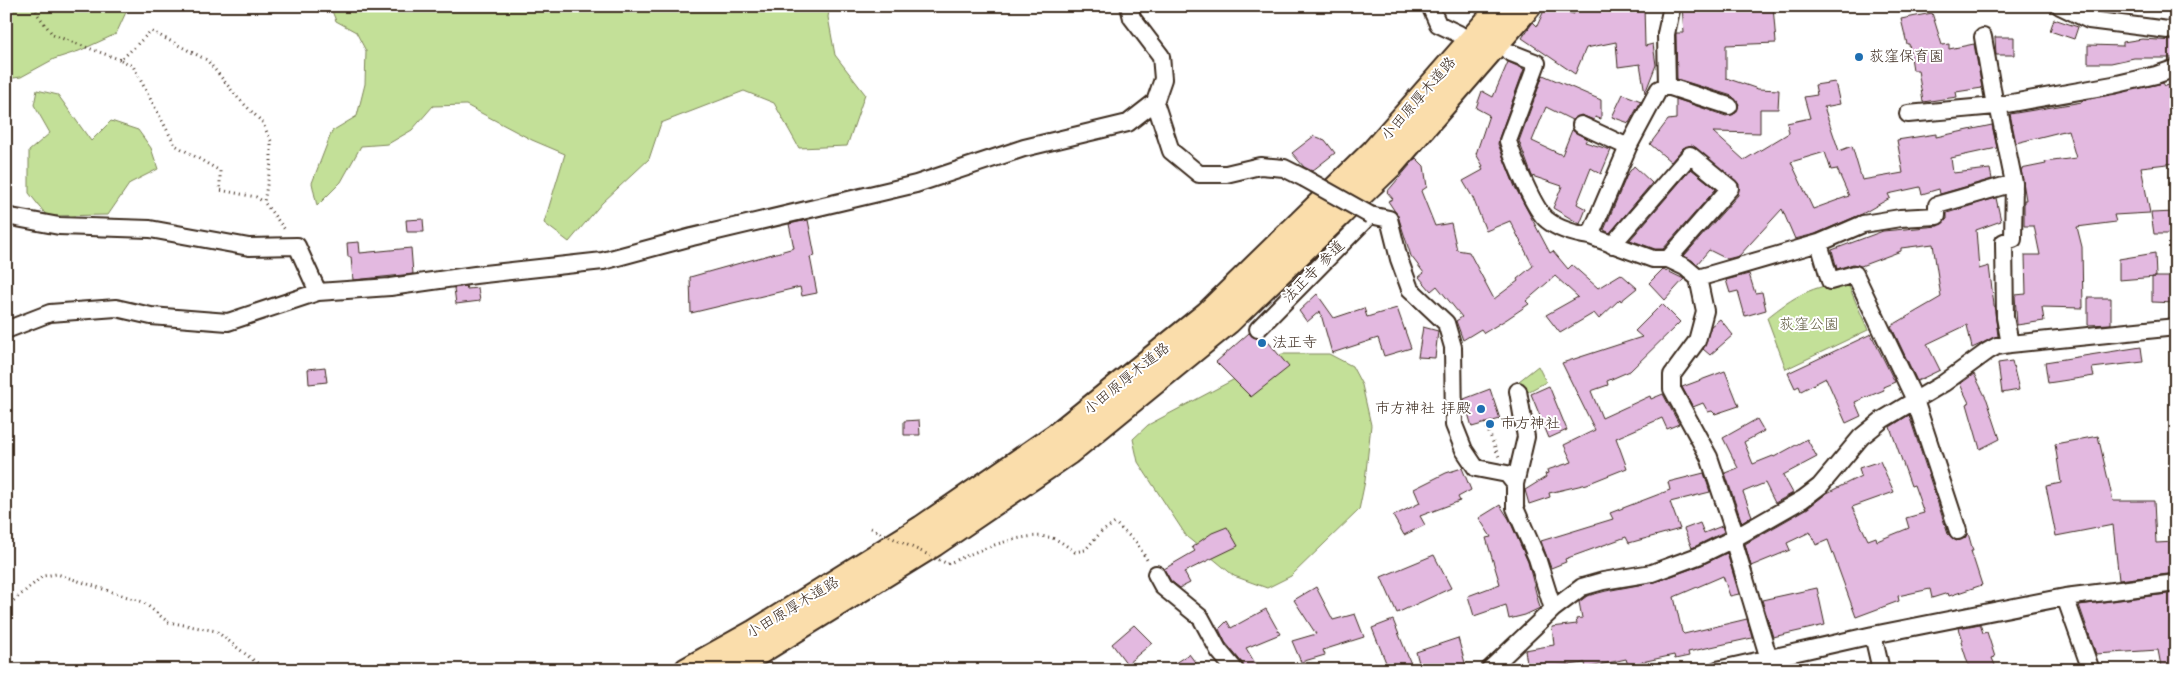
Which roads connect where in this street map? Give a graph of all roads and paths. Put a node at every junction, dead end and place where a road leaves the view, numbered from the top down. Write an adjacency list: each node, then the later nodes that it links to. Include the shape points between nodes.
1 (34, 6): 12 (path, via 53,36)
2 (1129, 6): 15 (street, via 1132,18 1161,56 1163,80)
3 (1430, 6): 9 (street, via 1438,24)
4 (1501, 6): 51 (highway, 小田原厚木道路, via 1374,151 1207,314 1057,435 922,528 755,632)
5 (1529, 6): 52 (highway, 小田原厚木道路, via 1392,164 1221,328 1069,452 934,544)
6 (1672, 6): 14 (street, via 1666,34)
7 (2060, 6): 8 (street, via 2089,20)
8 (2176, 31)
9 (1459, 34)
10 (1983, 37): 16 (street)
11 (1509, 52): 25 (street, via 1537,63 1508,140 1521,177 1545,219)
12 (121, 60): 22 (path, via 132,66 175,145 220,171 220,190 256,197); 22 (path, via 151,31 207,60 262,122 271,140 272,163)
13 (2176, 68): 16 (street, via 2112,85)
14 (1667, 86): 17 (street); 20 (street, via 1659,89)
15 (1155, 102): 23 (street, bridge, via 1171,151 1199,174 1226,174 1260,166 1284,168); 31 (street, via 1128,123 1024,148 916,184 603,261 390,287)
16 (1996, 105): 18 (street); 21 (street)
17 (1729, 106)
18 (1908, 114)
19 (1581, 124): 20 (street)
20 (1628, 147): 25 (street)
21 (2014, 183): 26 (street, via 1937,205 1937,216 1863,224); 35 (street, via 2013,239 2004,242 2005,317)
22 (264, 202): 28 (path)
23 (1370, 215): 33 (street, 法正寺 参道); 39 (street, via 1389,219 1398,259 1410,289 1446,323 1452,347 1454,425 1464,450 1476,468)
24 (6, 216): 28 (street, via 59,226 150,229 249,247)
25 (1590, 236): 27 (street)
26 (1819, 243): 30 (street); 37 (street, via 1830,281 1855,274)
27 (1612, 245): 29 (street, via 1653,259); 29 (street, via 1690,155 1730,188)
28 (297, 246): 31 (street)
29 (1668, 259): 30 (street)
30 (1698, 278): 42 (street, via 1704,311 1697,341 1672,375 1672,389 1709,457)
31 (318, 292): 34 (street, via 228,322 151,316 116,308 50,313)
32 (2176, 327): 35 (street)
33 (1258, 329)
34 (6, 330)
35 (2010, 344): 37 (street, via 1988,351)
36 (1518, 391): 39 (street, via 1526,437)
37 (1915, 400): 41 (street); 42 (street, via 1861,437 1820,486)
38 (1485, 423): 39 (path)
39 (1511, 479): 47 (street, via 1515,508 1537,558)
40 (871, 528): 43 (path, bridge, via 948,564 988,546 1037,536 1050,537 1075,552 1085,550 1101,532 1115,523 1136,542)
41 (1958, 531)
42 (1735, 538): 47 (street, via 1652,573 1582,587); 49 (street)
43 (1156, 574): 53 (street, via 1163,586 1201,618 1219,650)
44 (2176, 583): 45 (street)
45 (2065, 598): 48 (street); 57 (street)
46 (6, 606): 50 (path, via 43,576 57,574 144,602 168,622 216,631)
47 (1552, 609): 54 (street)
48 (1873, 635): 49 (street); 56 (street)
49 (1769, 658): 55 (street)
50 (266, 670)
51 (687, 670)
52 (728, 670)
53 (1236, 670)
54 (1489, 670)
55 (1717, 670)
56 (1880, 670)
57 (2091, 670)

